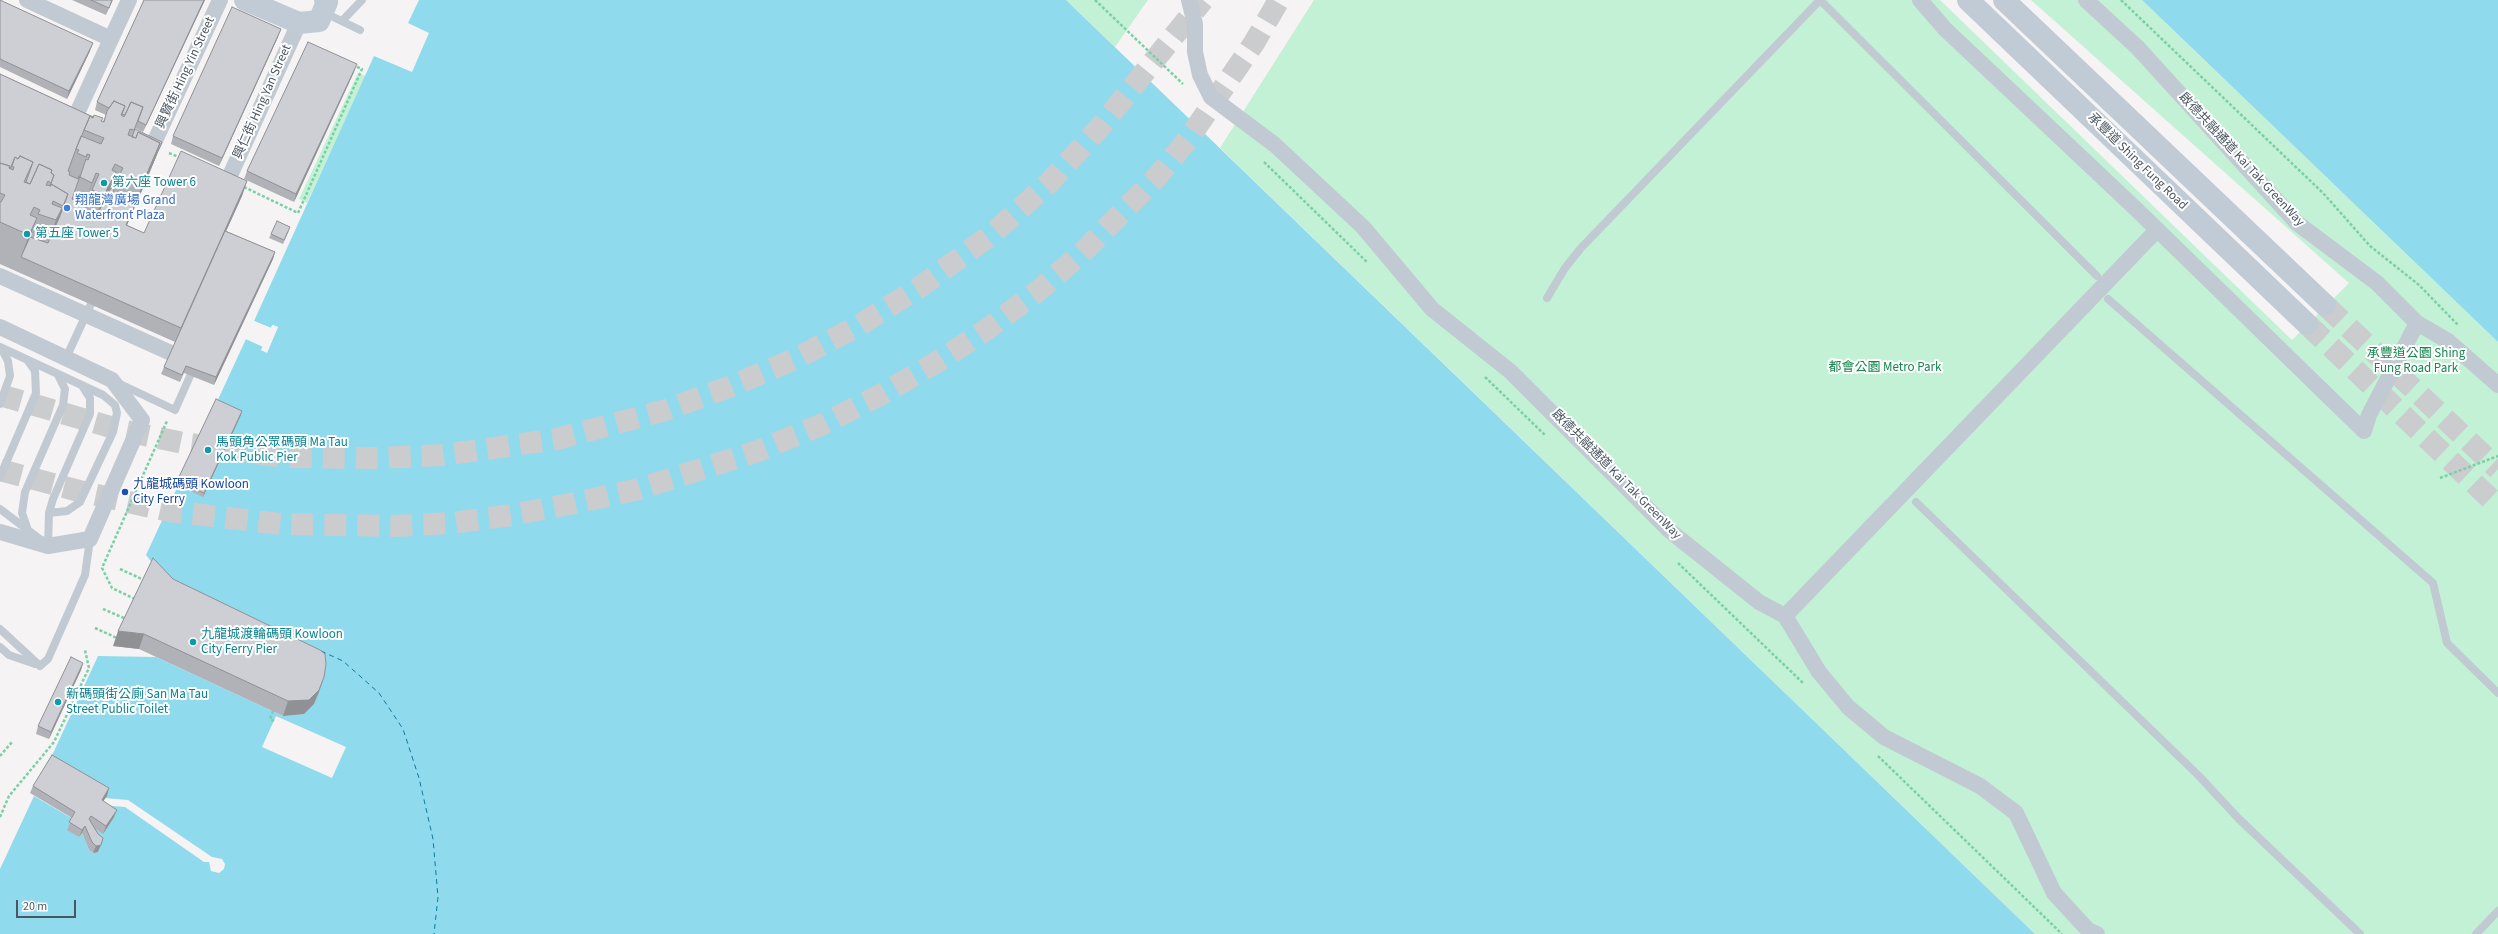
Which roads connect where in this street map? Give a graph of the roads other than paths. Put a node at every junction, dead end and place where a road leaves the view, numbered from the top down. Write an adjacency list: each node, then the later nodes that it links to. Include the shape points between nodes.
1 (27, 0): 16 (street)
2 (129, 0): 16 (street)
3 (220, 0): 18 (street, 興賢街 Hing Yin Street)
4 (245, 0): 14 (main road)
5 (362, 0): 13 (lane)
6 (1189, 0): 48 (street, 啟德共融通道 Kai Tak GreenWay, via 1195,24 1196,58 1210,97 1275,145 1357,221 1432,309 1511,372 1670,531 1759,602)
7 (1820, 0): 22 (lane); 23 (lane, via 1581,248)
8 (1920, 0): 20 (street, via 1945,29)
9 (1968, 0): 28 (main road, 承豐道 Shing Fung Road)
10 (2004, 0): 25 (main road, 承豐道 Shing Fung Road)
11 (2086, 0): 27 (street, 啟德共融通道 Kai Tak GreenWay, via 2138,48 2297,223 2377,283)
12 (324, 6): 13 (lane); 14 (main road, via 318,21)
13 (342, 21): 15 (lane)
14 (299, 23): 19 (street, 興仁街 Hing Yan Street)
15 (360, 30)
16 (111, 39): 17 (street)
17 (78, 110)
18 (153, 145)
19 (228, 180)
20 (2157, 230): 27 (street, via 2364,431 2369,415); 48 (street)
21 (0, 276): 26 (street)
22 (2097, 276)
23 (1547, 298)
24 (2108, 299): 52 (lane, via 2433,583 2447,643)
25 (2325, 305)
26 (88, 310): 31 (street); 32 (lane)
27 (2417, 323): 37 (street, 啟德共融通道 Kai Tak GreenWay, via 2448,341)
28 (2307, 324)
29 (0, 327): 32 (street)
30 (0, 347): 33 (lane); 39 (lane, via 8,361 10,376)
31 (171, 353)
32 (66, 358): 36 (street)
33 (27, 360): 34 (lane); 40 (lane, via 35,371 36,393)
34 (58, 374): 38 (lane); 44 (lane, via 65,389 63,405 25,492 22,513)
35 (190, 376): 36 (lane, via 175,410)
36 (112, 380): 46 (street, via 142,420)
37 (2498, 385)
38 (82, 386): 43 (lane, via 90,398 90,414); 43 (lane, via 115,405 116,422 80,502 67,511)
39 (0, 404)
40 (0, 477)
41 (1916, 502): 55 (lane)
42 (0, 508): 44 (lane)
43 (49, 513): 47 (lane)
44 (27, 527): 47 (lane)
45 (0, 532): 47 (street)
46 (90, 539): 47 (street); 51 (lane, via 85,575 48,659)
47 (48, 546)
48 (1785, 616): 54 (street, via 1819,672 1848,707 1884,737 1980,786 2016,813 2054,893 2088,930)
49 (0, 629): 51 (lane)
50 (0, 647): 51 (lane, via 9,655)
51 (40, 666)
52 (2498, 694)
53 (2498, 911): 56 (lane)
54 (2097, 934)
55 (2360, 934)
56 (2476, 934)

